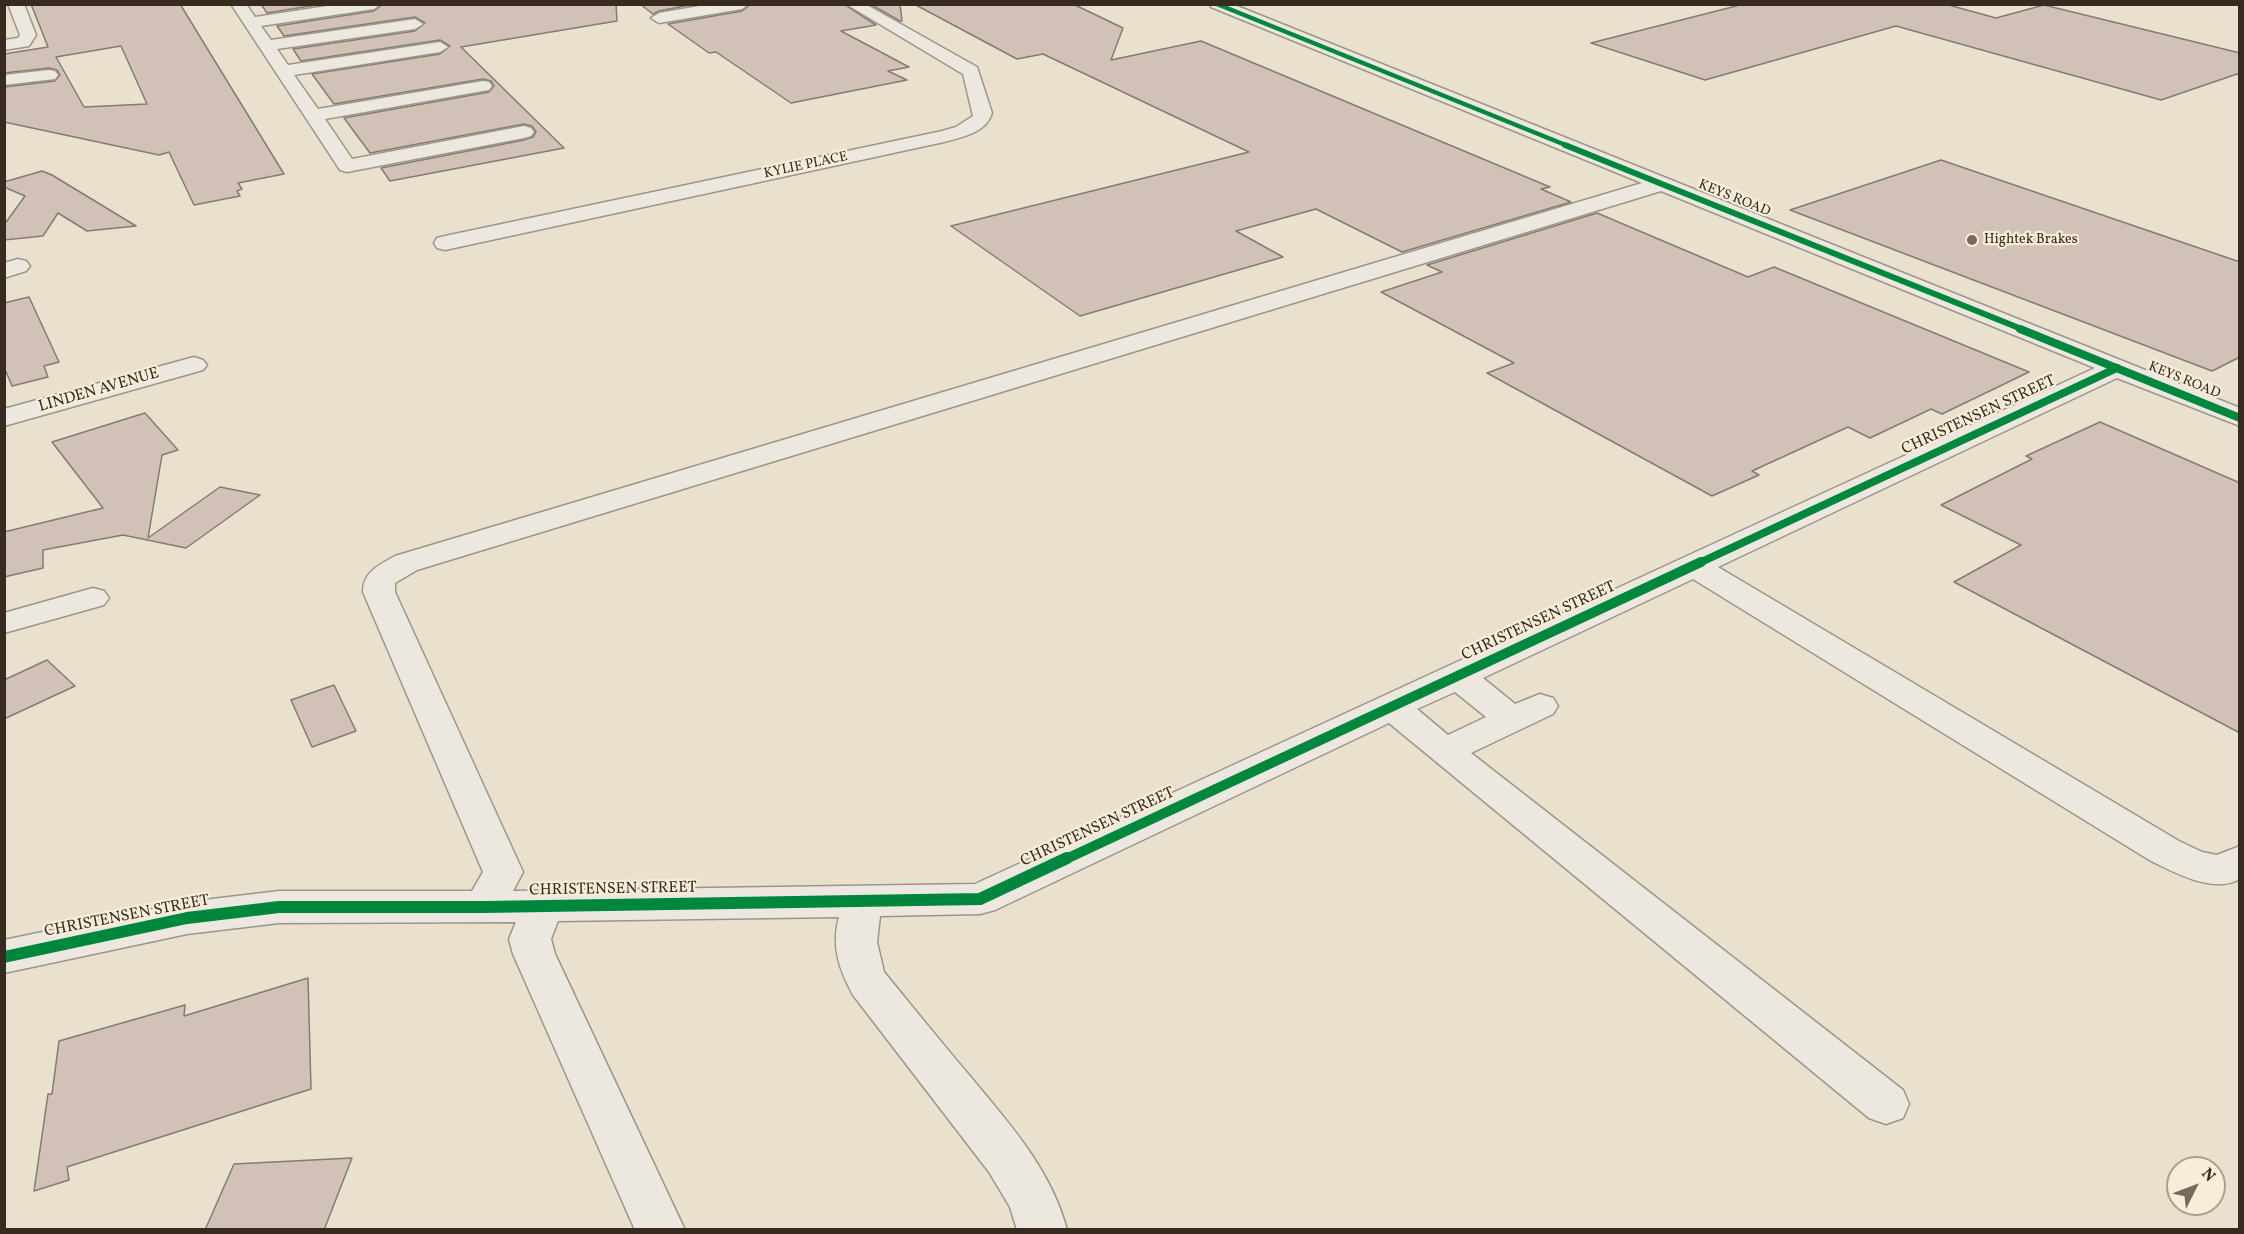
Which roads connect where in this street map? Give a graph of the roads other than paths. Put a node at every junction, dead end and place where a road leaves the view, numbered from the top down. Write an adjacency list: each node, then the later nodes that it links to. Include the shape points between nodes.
1 (16, 4): 10 (street, via 28,35 23,42)
2 (238, 4): 8 (street)
3 (374, 4): 8 (street)
4 (742, 4): 7 (street)
5 (853, 4): 20 (street, KYLIE PLACE, via 972,71 983,113 981,119 963,131 944,136)
6 (1218, 4): 19 (street, KEYS ROAD)
7 (659, 18)
8 (250, 23): 11 (street)
9 (415, 24): 11 (street)
10 (4, 45)
11 (266, 46): 13 (street)
12 (440, 46): 13 (street)
13 (283, 71): 17 (street)
14 (49, 75): 15 (street)
15 (4, 80)
16 (483, 86): 17 (street)
17 (313, 116): 18 (street, via 347,165)
18 (524, 132)
19 (1662, 184): 22 (street, KEYS ROAD); 34 (street, via 394,569 379,582 379,592 503,872)
20 (445, 243)
21 (194, 365): 23 (street, LINDEN AVENUE)
22 (2117, 368): 24 (street, KEYS ROAD); 25 (street, CHRISTENSEN STREET)
23 (4, 418)
24 (2240, 418)
25 (1694, 566): 28 (street, CHRISTENSEN STREET); 31 (street, via 2164,851 2192,864 2222,871)
26 (93, 598): 27 (street)
27 (4, 623)
28 (1458, 676): 29 (street, CHRISTENSEN STREET); 30 (street, via 1526,713)
29 (1392, 707): 30 (street); 32 (street, CHRISTENSEN STREET, via 980,899)
30 (1444, 751): 36 (street)
31 (2240, 860)
32 (864, 901): 33 (street, CHRISTENSEN STREET); 38 (street, via 856,929 857,964 993,1141 1027,1191)
33 (543, 906): 34 (street, CHRISTENSEN STREET); 37 (street, via 530,939 534,954)
34 (484, 907): 35 (street, CHRISTENSEN STREET, via 249,910 188,918)
35 (4, 957)
36 (1886, 1104)
37 (660, 1230)
38 (1042, 1230)

